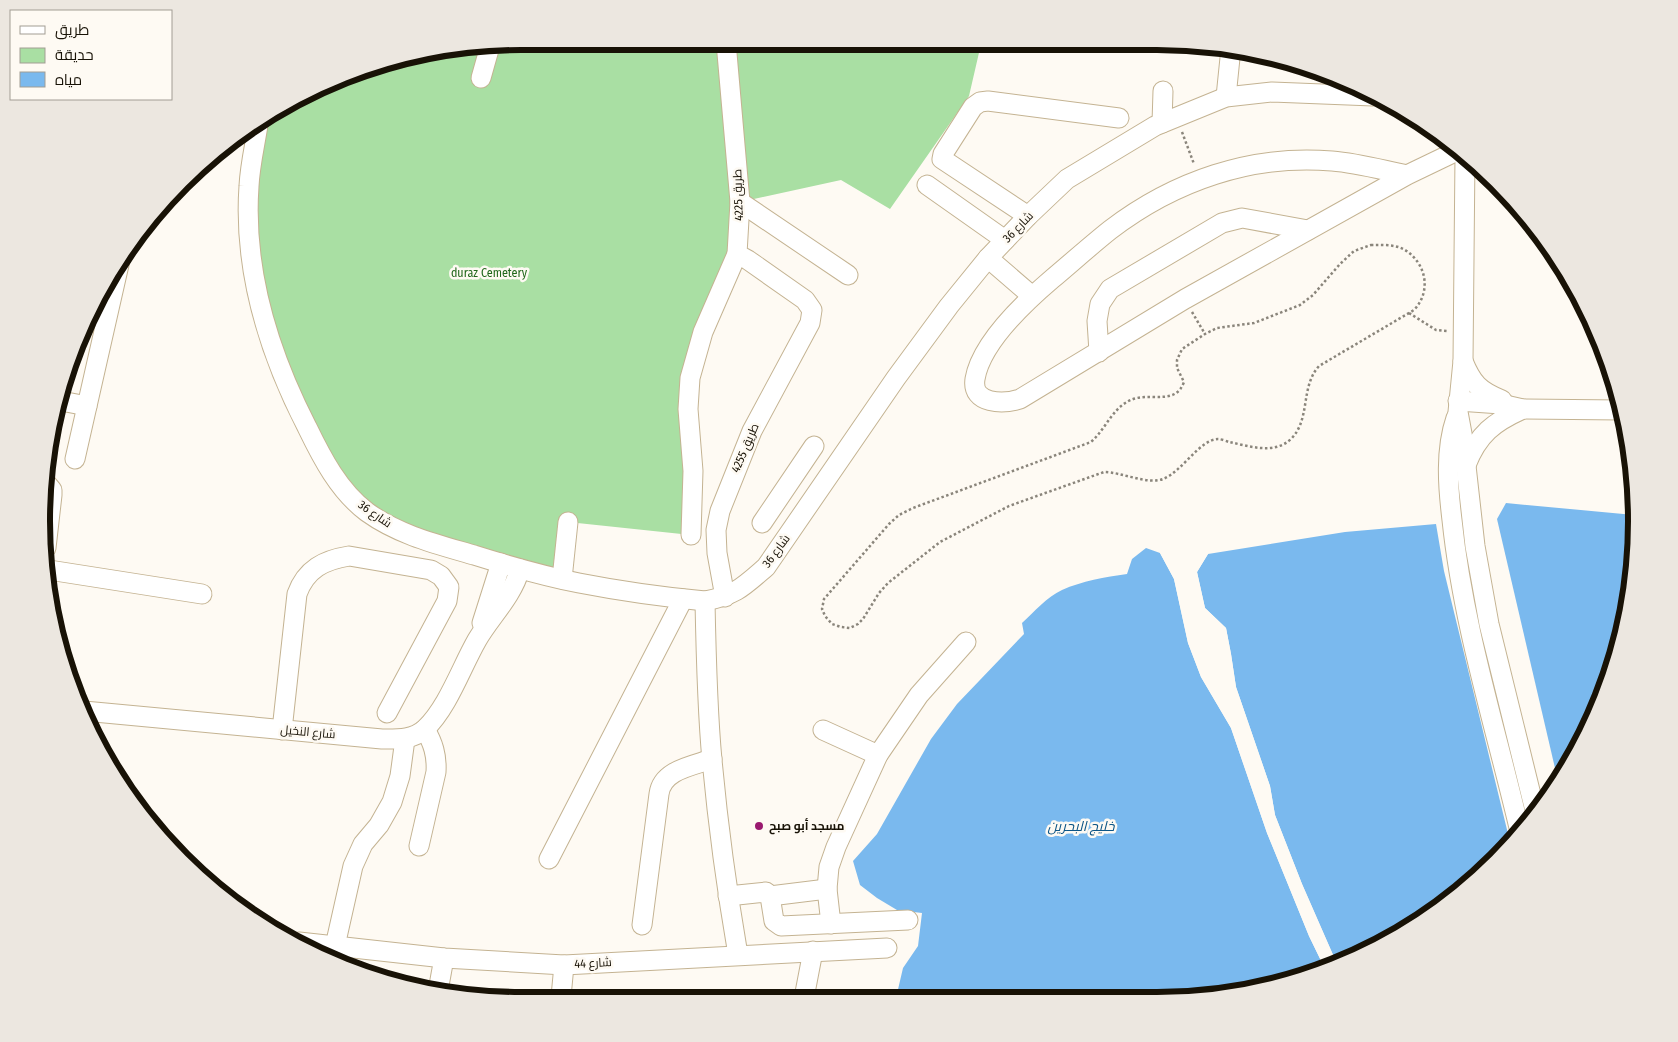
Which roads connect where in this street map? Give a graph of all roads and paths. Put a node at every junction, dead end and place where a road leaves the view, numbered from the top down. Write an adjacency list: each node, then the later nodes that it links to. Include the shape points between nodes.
1 (727, 50): 16 (street, طريق 4225)
2 (488, 51): 4 (street)
3 (1230, 56): 7 (street)
4 (480, 78)
5 (1163, 91): 9 (street)
6 (1357, 95): 7 (street, شارع 36, via 1272,92)
7 (1226, 96): 9 (street, شارع 36)
8 (1119, 118): 17 (street, via 988,101 973,107 942,159)
9 (1169, 120): 14 (path); 17 (street, شارع 36, via 1067,178)
10 (257, 130): 46 (street, شارع 36, via 249,185 249,239 257,293 289,392 318,449 334,477 365,510 382,522 415,538)
11 (1452, 153): 13 (street)
12 (1465, 164): 30 (street)
13 (1407, 175): 14 (street, via 1341,162 1302,160 1240,166); 18 (street)
14 (1200, 180): 24 (street, via 1129,217)
15 (927, 185): 19 (street)
16 (740, 202): 20 (street, طريق 4225); 22 (street)
17 (1028, 216): 19 (street, شارع 36)
18 (1308, 230): 25 (street); 29 (street, via 1242,218 1222,223 1110,290 1100,304 1097,321)
19 (1005, 240): 21 (street, شارع 36)
20 (737, 254): 45 (street, via 703,332 690,378); 51 (street, طريق 4255, via 805,300 812,310 810,323 752,431 720,511 716,530 717,553)
21 (988, 258): 24 (street); 40 (street, شارع 36, via 896,378)
22 (848, 275)
23 (115, 283): 32 (street)
24 (1032, 296): 29 (street, via 1002,329 976,370 974,384 978,395 984,400 1002,403 1020,399)
25 (1185, 300): 28 (path); 29 (street)
26 (1409, 313): 27 (path); 28 (path, via 1424,296 1425,278 1418,260 1404,248 1371,245 1354,251 1313,295 1300,304 1254,323 1217,328); 28 (path, via 1319,366 1308,384 1301,424 1291,439 1280,446 1265,449 1218,439 1201,448 1162,480 1104,472 1009,506 940,542 888,582 858,624 841,628 825,616 822,609 824,599 899,515 1091,442 1117,408 1137,398 1175,394 1182,389 1184,382 1177,368 1182,350)
27 (1436, 330)
28 (1205, 334)
29 (1099, 352)
30 (1462, 360): 33 (street); 34 (street, via 1470,376 1486,394)
31 (65, 402): 32 (street)
32 (87, 406): 37 (street)
33 (1458, 406): 34 (street, via 1488,414); 39 (street); 65 (street, via 1451,439 1449,476 1462,590)
34 (1524, 409): 35 (street); 39 (street, via 1502,418 1490,428 1479,439)
35 (1615, 410)
36 (814, 446): 38 (street)
37 (75, 459)
38 (803, 462): 40 (street); 44 (street)
39 (1466, 466): 64 (street, via 1475,546 1489,624)
40 (827, 478): 51 (street, شارع 36, via 766,567 742,588)
41 (51, 489): 42 (street)
42 (50, 508)
43 (568, 522): 49 (street)
44 (762, 523)
45 (691, 534)
46 (501, 563): 47 (street, شارع 36); 54 (street, شارع النخيل)
47 (520, 569): 49 (street, شارع 36); 54 (street, شارع النخيل, via 514,588)
48 (53, 571): 50 (street)
49 (562, 579): 52 (street, شارع 36)
50 (202, 594)
51 (725, 597): 53 (street, شارع 36)
52 (683, 599): 53 (street, شارع 36); 67 (street)
53 (705, 601): 63 (street)
54 (478, 639): 58 (street, شارع النخيل, via 447,698)
55 (966, 642): 62 (street, via 919,695)
56 (91, 712): 59 (street, شارع النخيل)
57 (387, 713): 59 (street, via 447,601 449,587 441,576 431,570 349,556 336,558 314,569 297,594)
58 (425, 729): 61 (street, شارع النخيل); 66 (street, via 437,763)
59 (282, 730): 61 (street, شارع النخيل)
60 (822, 730): 62 (street)
61 (405, 739): 75 (street, via 397,789 386,814 358,855)
62 (878, 755): 68 (street, via 832,857)
63 (712, 759): 69 (street); 73 (street, via 664,779)
64 (1533, 805)
65 (1518, 824)
66 (419, 846)
67 (550, 859)
68 (827, 889): 70 (street); 72 (street)
69 (728, 896): 70 (street, via 764,892); 78 (street)
70 (770, 896): 72 (street, via 774,921 778,925)
71 (908, 920): 72 (street)
72 (831, 924)
73 (642, 925)
74 (315, 944): 75 (street, شارع 44)
75 (335, 946): 79 (street, شارع 44)
76 (887, 948): 77 (street, شارع 44)
77 (813, 951): 78 (street, شارع 44); 83 (street)
78 (738, 955): 80 (street, شارع 44)
79 (444, 958): 80 (street, شارع 44); 81 (street)
80 (564, 965): 82 (street)
81 (439, 985)
82 (561, 992)
83 (805, 992)

